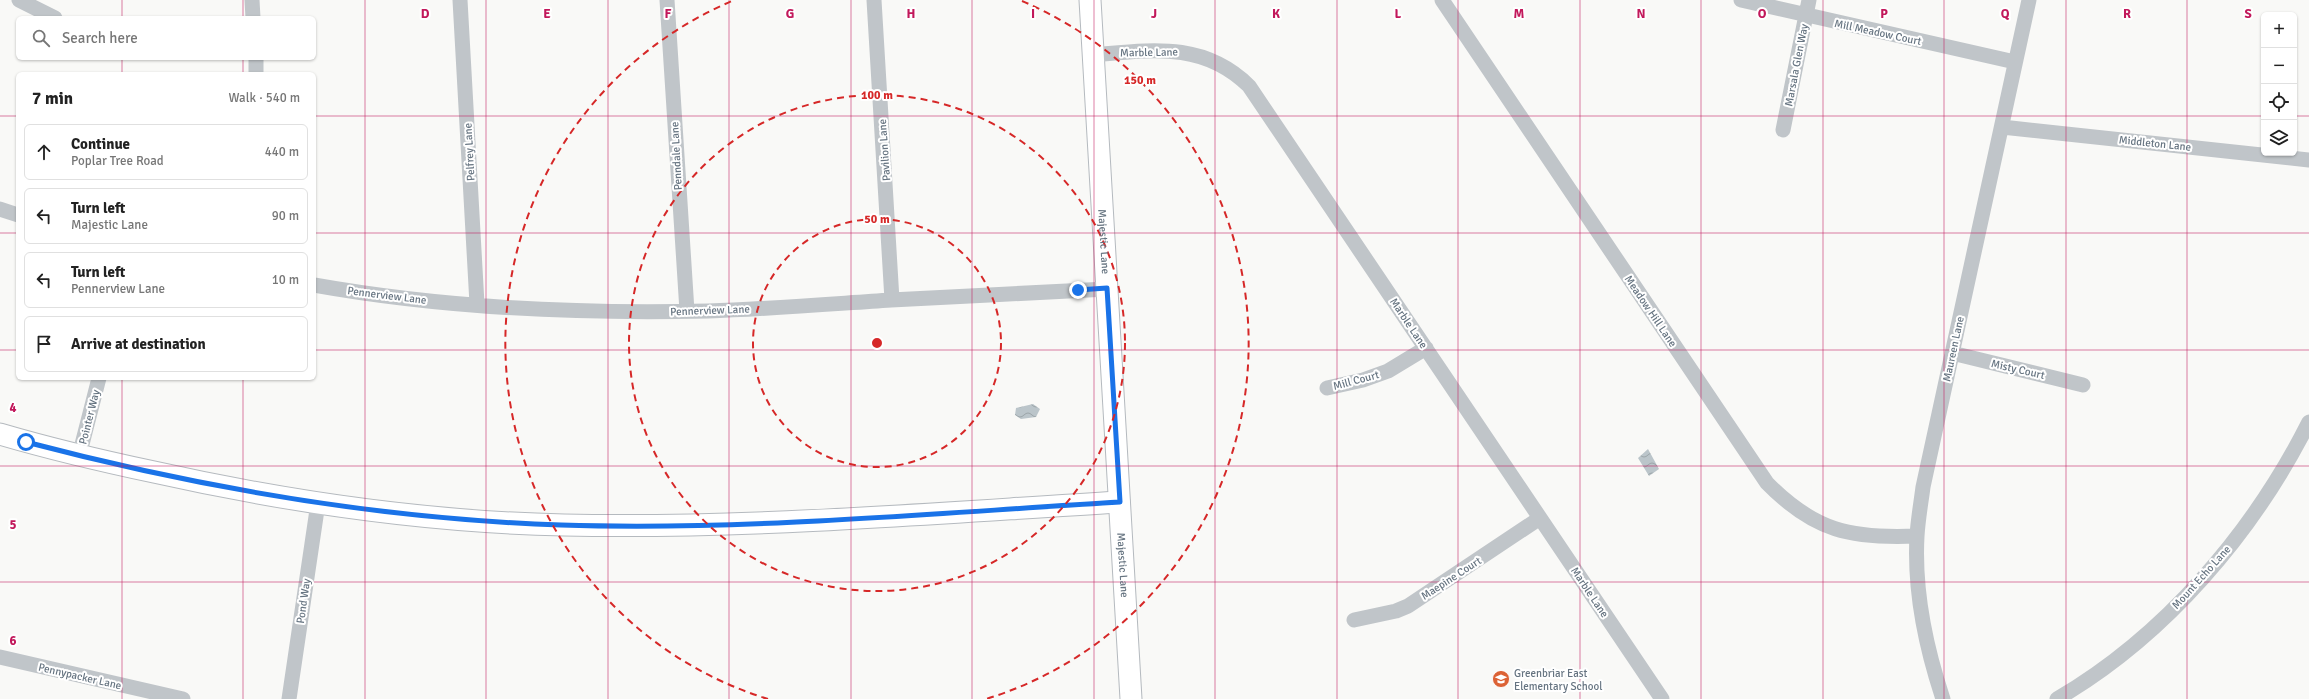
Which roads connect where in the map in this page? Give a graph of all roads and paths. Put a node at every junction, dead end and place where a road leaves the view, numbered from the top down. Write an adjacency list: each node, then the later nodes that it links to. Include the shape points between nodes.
1 (19, 0): 11 (street)
2 (252, 0): 12 (street)
3 (460, 0): 26 (street, Pelfrey Lane)
4 (667, 0): 27 (street, Penndale Lane)
5 (874, 0): 25 (street, Pavilion Lane)
6 (1090, 0): 14 (street, Majestic Lane)
7 (1442, 0): 39 (street, Meadow Hill Lane, via 1767,483 1799,513 1842,532 1883,538)
8 (1741, 0): 13 (street, Mill Meadow Court)
9 (1809, 0): 13 (street, Marsala Glen Way)
10 (2029, 0): 16 (street, Maureen Lane)
11 (51, 16)
12 (253, 16)
13 (1805, 16): 16 (street, Mill Meadow Court); 19 (street, Marsala Glen Way)
14 (1092, 54): 24 (street, Majestic Lane); 28 (street, Marble Lane, via 1176,50 1210,60 1240,78 1253,93)
15 (256, 60): 17 (street)
16 (2016, 62): 18 (street, Maureen Lane)
17 (256, 72)
18 (2002, 127): 20 (street, Middleton Lane); 29 (street, Maureen Lane)
19 (1783, 130)
20 (2309, 160)
21 (0, 209): 22 (street)
22 (16, 214)
23 (316, 285): 26 (street, Pennerview Lane, via 407,298)
24 (1107, 288): 25 (street, Pennerview Lane); 36 (street, Majestic Lane)
25 (892, 300): 27 (street, Pennerview Lane)
26 (477, 304): 27 (street, Pennerview Lane, via 567,310)
27 (687, 311)
28 (1426, 348): 32 (street, Mill Court, via 1388,371); 38 (street, Marble Lane)
29 (1952, 353): 31 (street, Misty Court); 39 (street, Maureen Lane, via 1923,487)
30 (98, 380): 35 (street, Pointer Way)
31 (2083, 385)
32 (1327, 388)
33 (2309, 422): 48 (street, Mount Echo Lane, via 2269,492 2216,563 2154,626 2122,653)
34 (0, 434): 35 (street)
35 (79, 456): 37 (street, via 218,486)
36 (1120, 502): 37 (street, via 787,522 641,526 486,521); 45 (street, Majestic Lane)
37 (318, 503): 44 (street, Pond Way)
38 (1540, 518): 40 (street, Maepine Court, via 1408,606); 46 (street, Marble Lane)
39 (1917, 536): 47 (street, Maureen Lane, via 1920,594 1928,650)
40 (1354, 620)
41 (0, 656): 42 (street, Pennypacker Lane)
42 (166, 697): 43 (street, Pennypacker Lane)
43 (183, 699)
44 (289, 699)
45 (1131, 699)
46 (1662, 699)
47 (1943, 699)
48 (2057, 699)

